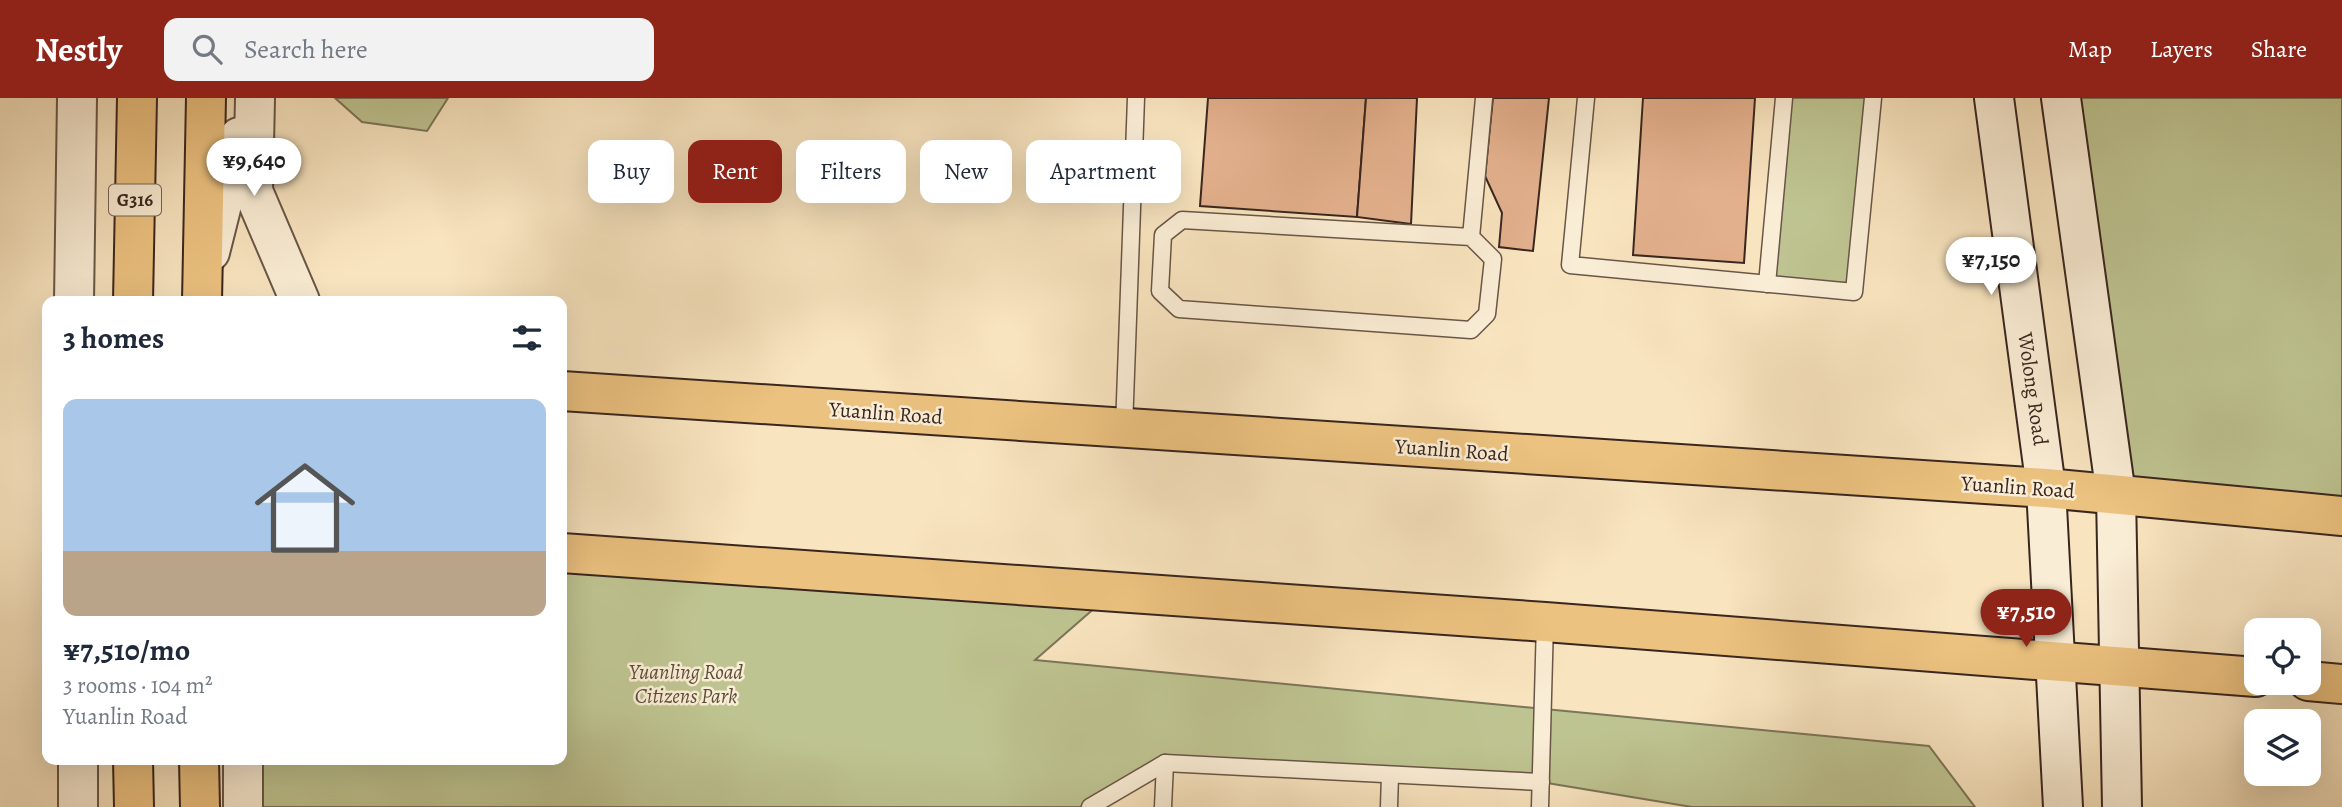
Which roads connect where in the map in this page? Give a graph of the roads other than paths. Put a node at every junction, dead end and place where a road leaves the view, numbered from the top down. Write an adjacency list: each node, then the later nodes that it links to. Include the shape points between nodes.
1 (77, 98): 18 (main road)
2 (137, 98): 19 (main road, G316)
3 (205, 98): 17 (main road)
4 (248, 98): 17 (main road)
5 (255, 98): 20 (main road, via 253,191)
6 (1136, 98): 14 (lane)
7 (1484, 98): 13 (lane)
8 (1586, 98): 16 (lane, via 1570,265)
9 (1784, 98): 16 (lane)
10 (1872, 98): 16 (lane, via 1854,292)
11 (1994, 98): 23 (main road, Wolong Road)
12 (2061, 98): 24 (main road)
13 (1471, 236): 15 (lane, via 1182,220 1163,235); 15 (lane, via 1493,260 1488,314 1471,330 1179,309 1160,291)
14 (1130, 270): 15 (lane); 22 (lane)
15 (1161, 270)
16 (1767, 284)
17 (202, 293)
18 (74, 296)
19 (133, 296)
20 (298, 296)
21 (567, 391): 22 (main road, Yuanlin Road)
22 (1124, 428): 23 (main road, Yuanlin Road)
23 (2046, 488): 24 (main road, Yuanlin Road); 28 (main road, Wolong Road)
24 (2116, 495): 25 (main road, Yuanlin Road); 29 (main road)
25 (2342, 516)
26 (567, 553): 27 (main road)
27 (1545, 622): 28 (main road); 39 (lane)
28 (2057, 661): 29 (main road); 48 (main road, Wolong Road)
29 (2120, 666): 30 (main road); 49 (main road)
30 (2244, 676)
31 (2321, 682): 32 (main road)
32 (2342, 684)
33 (1165, 763): 38 (lane); 44 (lane); 45 (lane)
34 (78, 765): 40 (main road)
35 (133, 765): 41 (main road)
36 (200, 765): 42 (main road)
37 (243, 765): 43 (main road)
38 (1390, 775): 39 (lane); 46 (lane)
39 (1541, 782): 47 (lane)
40 (78, 807)
41 (134, 807)
42 (200, 807)
43 (243, 807)
44 (1090, 807)
45 (1163, 807)
46 (1389, 807)
47 (1540, 807)
48 (2063, 807)
49 (2122, 807)

